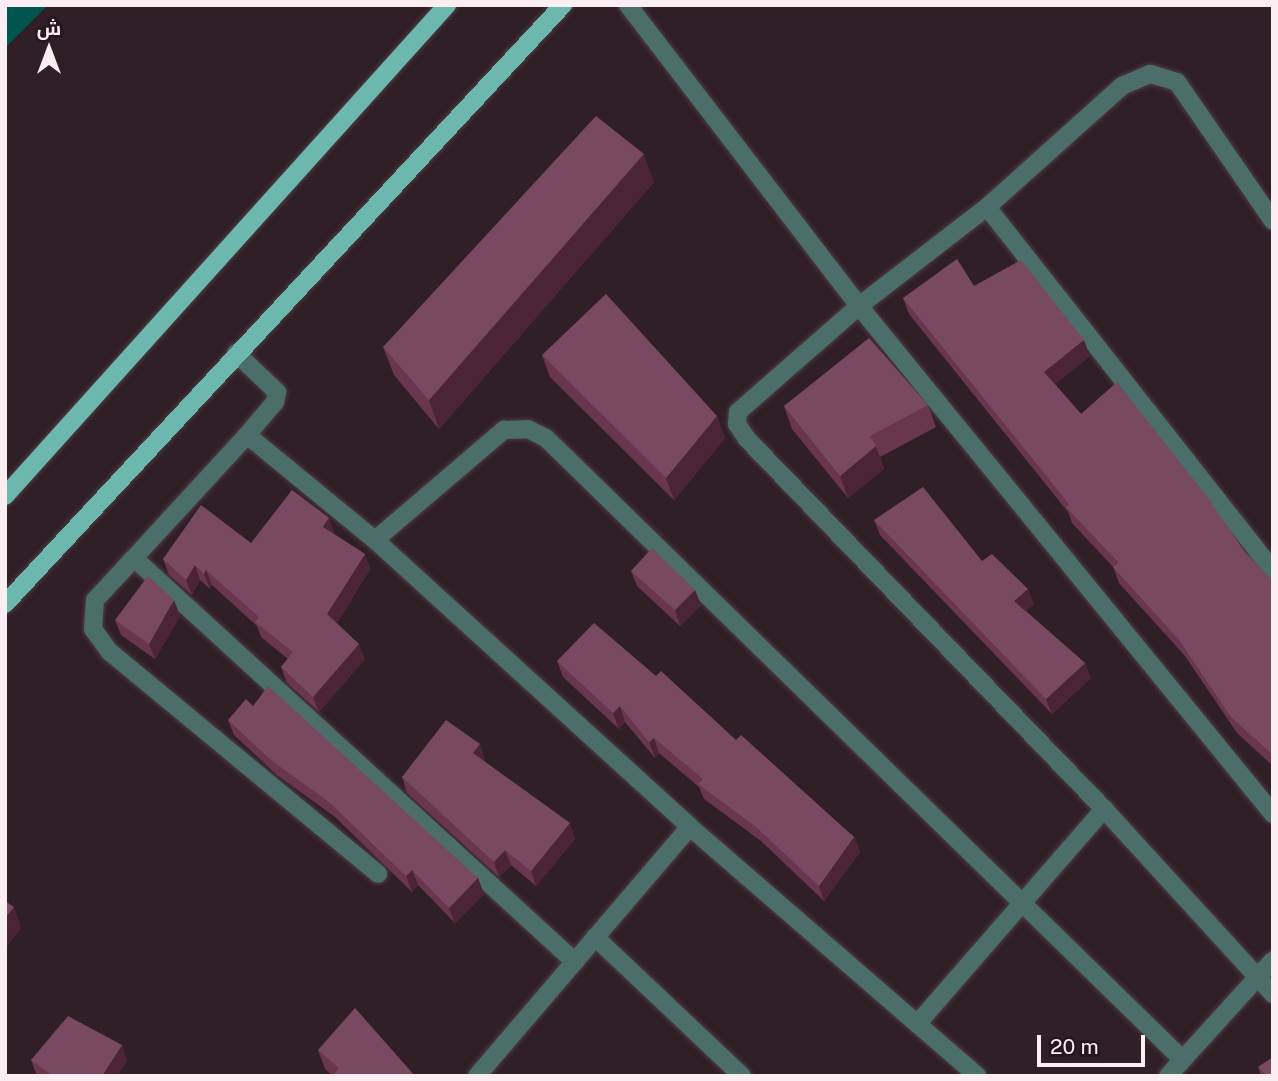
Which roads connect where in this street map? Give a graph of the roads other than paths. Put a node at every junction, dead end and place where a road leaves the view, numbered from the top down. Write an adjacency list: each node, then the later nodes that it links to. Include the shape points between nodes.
1 (447, 5): 9 (main road)
2 (563, 5): 7 (main road)
3 (628, 5): 6 (street)
4 (987, 207): 5 (street, via 1122,86 1150,74 1177,82); 6 (street); 12 (street)
5 (1273, 221)
6 (859, 306): 14 (street, via 738,412 737,424); 15 (street)
7 (236, 353): 8 (street, via 277,391 275,402); 13 (main road)
8 (247, 435): 10 (street); 11 (street)
9 (5, 496)
10 (375, 540): 16 (street); 18 (street, via 505,430 528,429 546,438)
11 (134, 558): 17 (street, via 94,600 93,629 110,652); 21 (street)
12 (1273, 570)
13 (5, 604)
14 (1104, 809): 18 (street); 22 (street)
15 (1273, 814)
16 (690, 827): 19 (street); 24 (street)
17 (378, 874)
18 (1026, 902): 24 (street); 25 (street)
19 (595, 937): 21 (street); 27 (street)
20 (1273, 960): 22 (street)
21 (575, 962): 26 (street)
22 (1257, 976): 23 (street); 25 (street)
23 (1273, 994)
24 (918, 1023): 28 (street)
25 (1183, 1060): 29 (street)
26 (477, 1076)
27 (742, 1076)
28 (977, 1076)
29 (1168, 1076)

